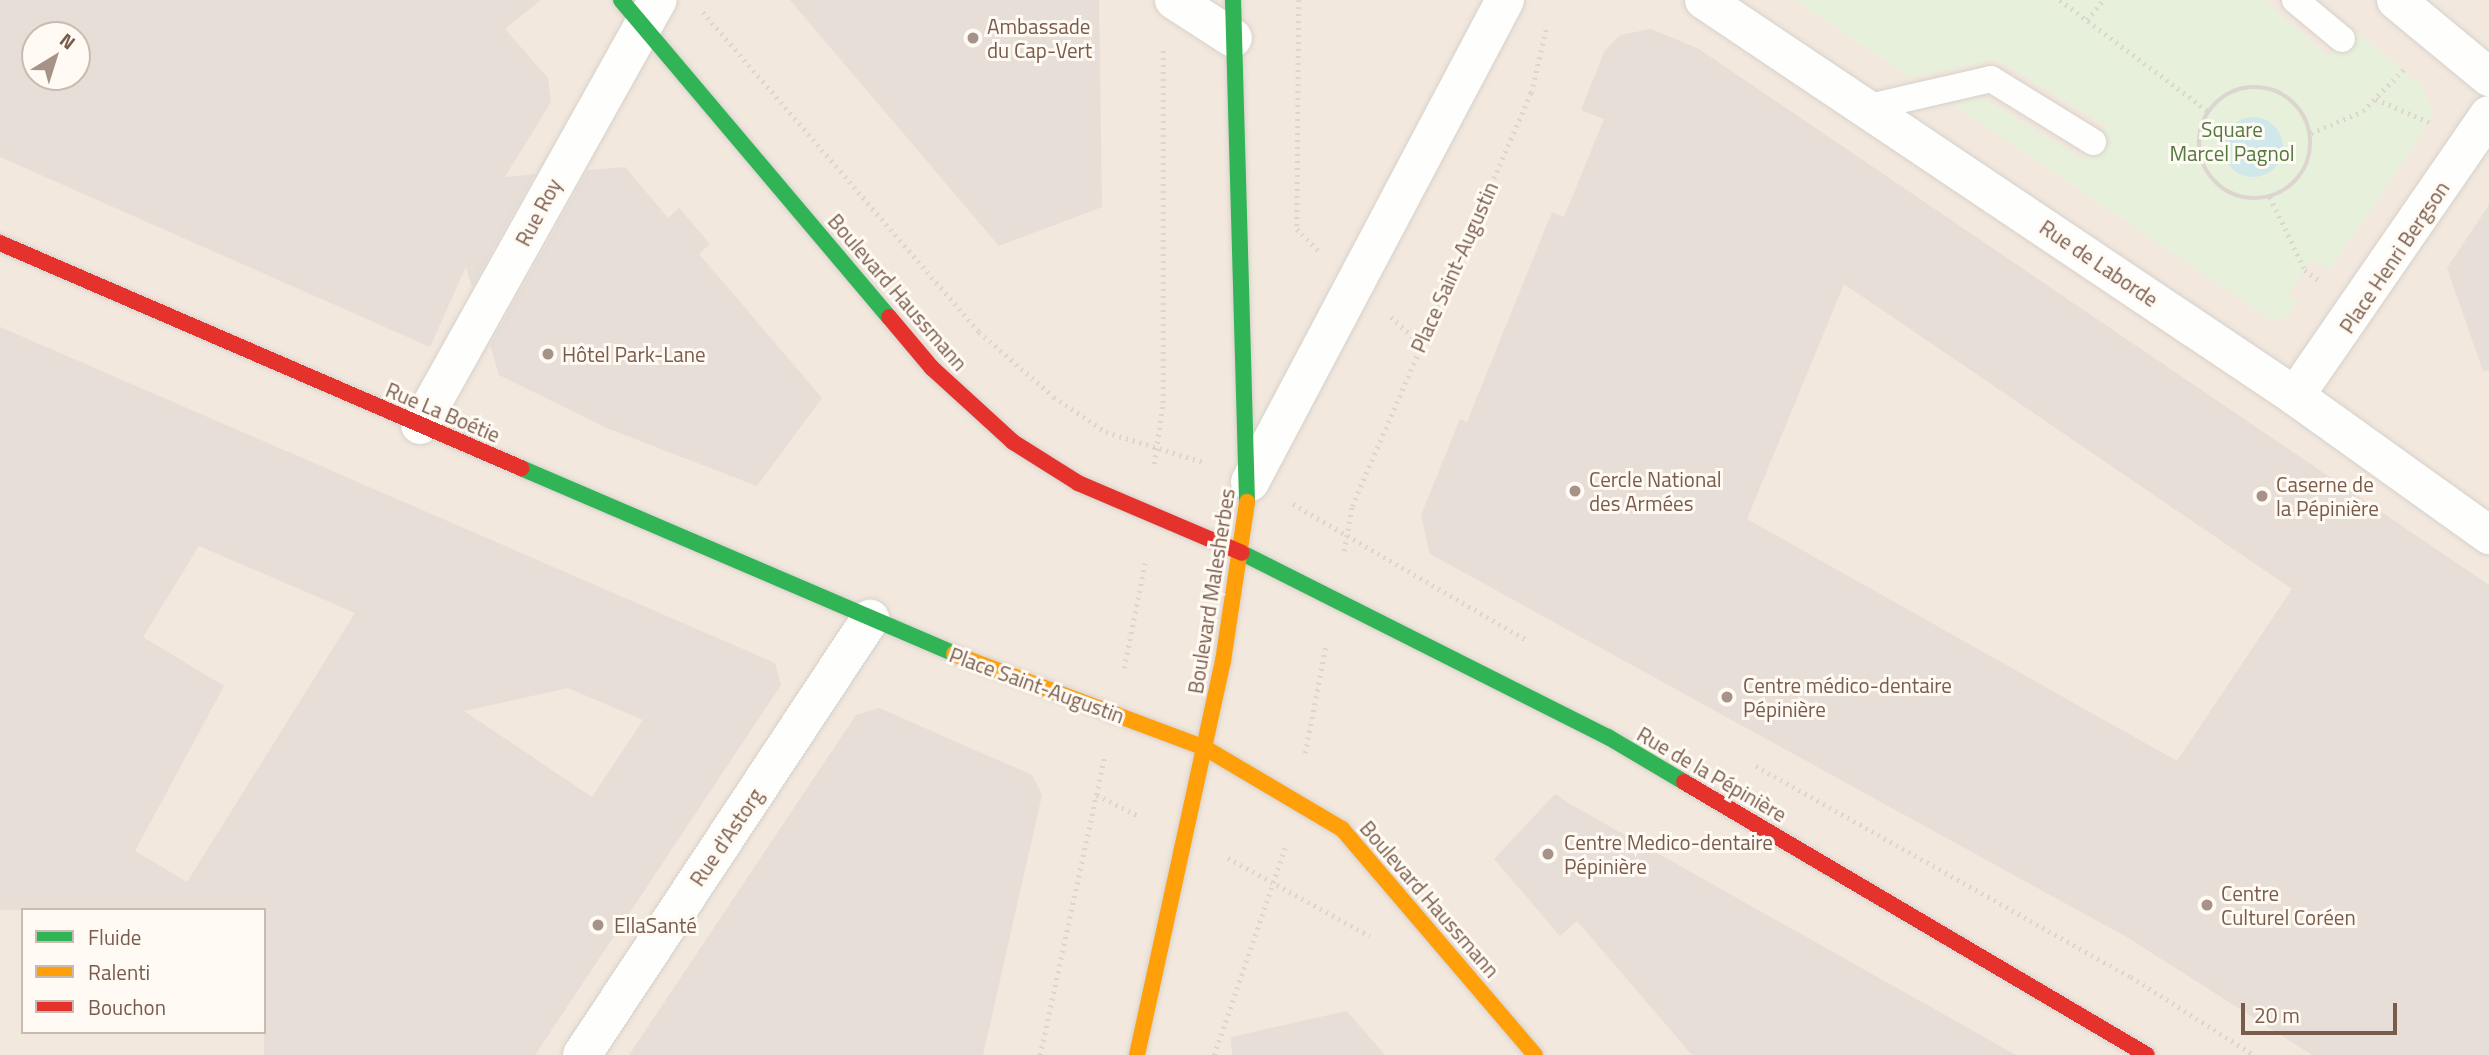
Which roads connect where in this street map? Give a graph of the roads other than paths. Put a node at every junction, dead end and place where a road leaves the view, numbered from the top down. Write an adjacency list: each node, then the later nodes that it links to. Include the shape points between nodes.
1 (1174, 0): 8 (street)
2 (1233, 0): 8 (main road, Boulevard Malesherbes)
3 (1505, 0): 17 (street)
4 (1704, 0): 11 (street, Rue de Laborde)
5 (2295, 0): 9 (lane)
6 (2396, 0): 10 (street)
7 (640, 9): 16 (street, Rue Roy); 19 (main road, Boulevard Haussmann, via 932,368 1013,442 1078,483)
8 (1233, 38): 17 (main road, Boulevard Malesherbes)
9 (2342, 39)
10 (2489, 77)
11 (1870, 107): 13 (lane, via 1991,79); 15 (street, Rue de Laborde)
12 (2489, 115): 15 (street, Place Henri Bergson)
13 (2093, 142)
14 (0, 243): 16 (main road, Rue La Boétie)
15 (2295, 396): 18 (street, Rue de Laborde)
16 (420, 425): 20 (main road, Rue La Boétie)
17 (1250, 482): 19 (main road, Boulevard Malesherbes)
18 (2489, 535)
19 (1242, 553): 21 (main road, Boulevard Malesherbes); 25 (main road, Rue de la Pépinière, via 1608,737)
20 (870, 619): 21 (main road, Place Saint-Augustin); 22 (street, Rue d'Astorg)
21 (1205, 748): 23 (main road, Boulevard Malesherbes); 24 (main road, Boulevard Haussmann, via 1342,829)
22 (582, 1055)
23 (1137, 1055)
24 (1535, 1055)
25 (2147, 1055)

